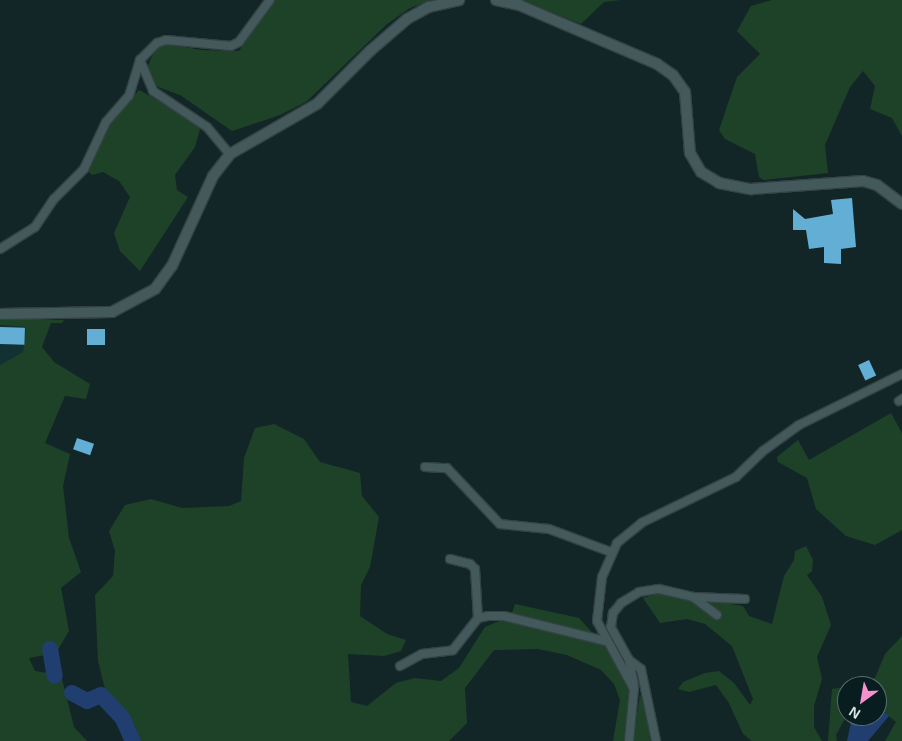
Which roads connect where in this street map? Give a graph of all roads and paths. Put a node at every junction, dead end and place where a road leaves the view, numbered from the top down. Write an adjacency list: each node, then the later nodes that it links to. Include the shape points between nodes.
1 (270, 0): 4 (street, via 239,42 231,46 166,40 157,43)
2 (459, 0): 5 (street, via 429,7 408,19 370,50 317,104)
3 (496, 0): 6 (street, via 528,8 673,74 685,92 690,154 701,172 719,183 751,189 863,180 877,185)
4 (140, 60): 5 (street, via 153,91 207,127); 7 (street, via 129,96 106,122 84,169 54,199 35,227)
5 (230, 154): 8 (street, via 213,176 172,266 155,289 112,312)
6 (902, 204)
7 (0, 249)
8 (0, 314)
9 (902, 374): 11 (street, via 799,425 736,477 643,522 627,533)
10 (426, 467): 11 (street, via 447,468 500,524 549,529)
11 (610, 552): 17 (street, via 596,608)
12 (450, 559): 16 (street, via 470,564 475,569)
13 (693, 597): 14 (street); 15 (street); 18 (street, via 669,590 653,590 640,592 620,603 613,613 611,627)
14 (745, 599)
15 (718, 615)
16 (478, 618): 17 (street, via 504,616); 19 (street, via 452,650 422,654)
17 (605, 641): 20 (street)
18 (629, 660): 20 (street); 22 (street, via 641,669)
19 (400, 666)
20 (634, 689): 21 (street)
21 (629, 741)
22 (656, 741)

